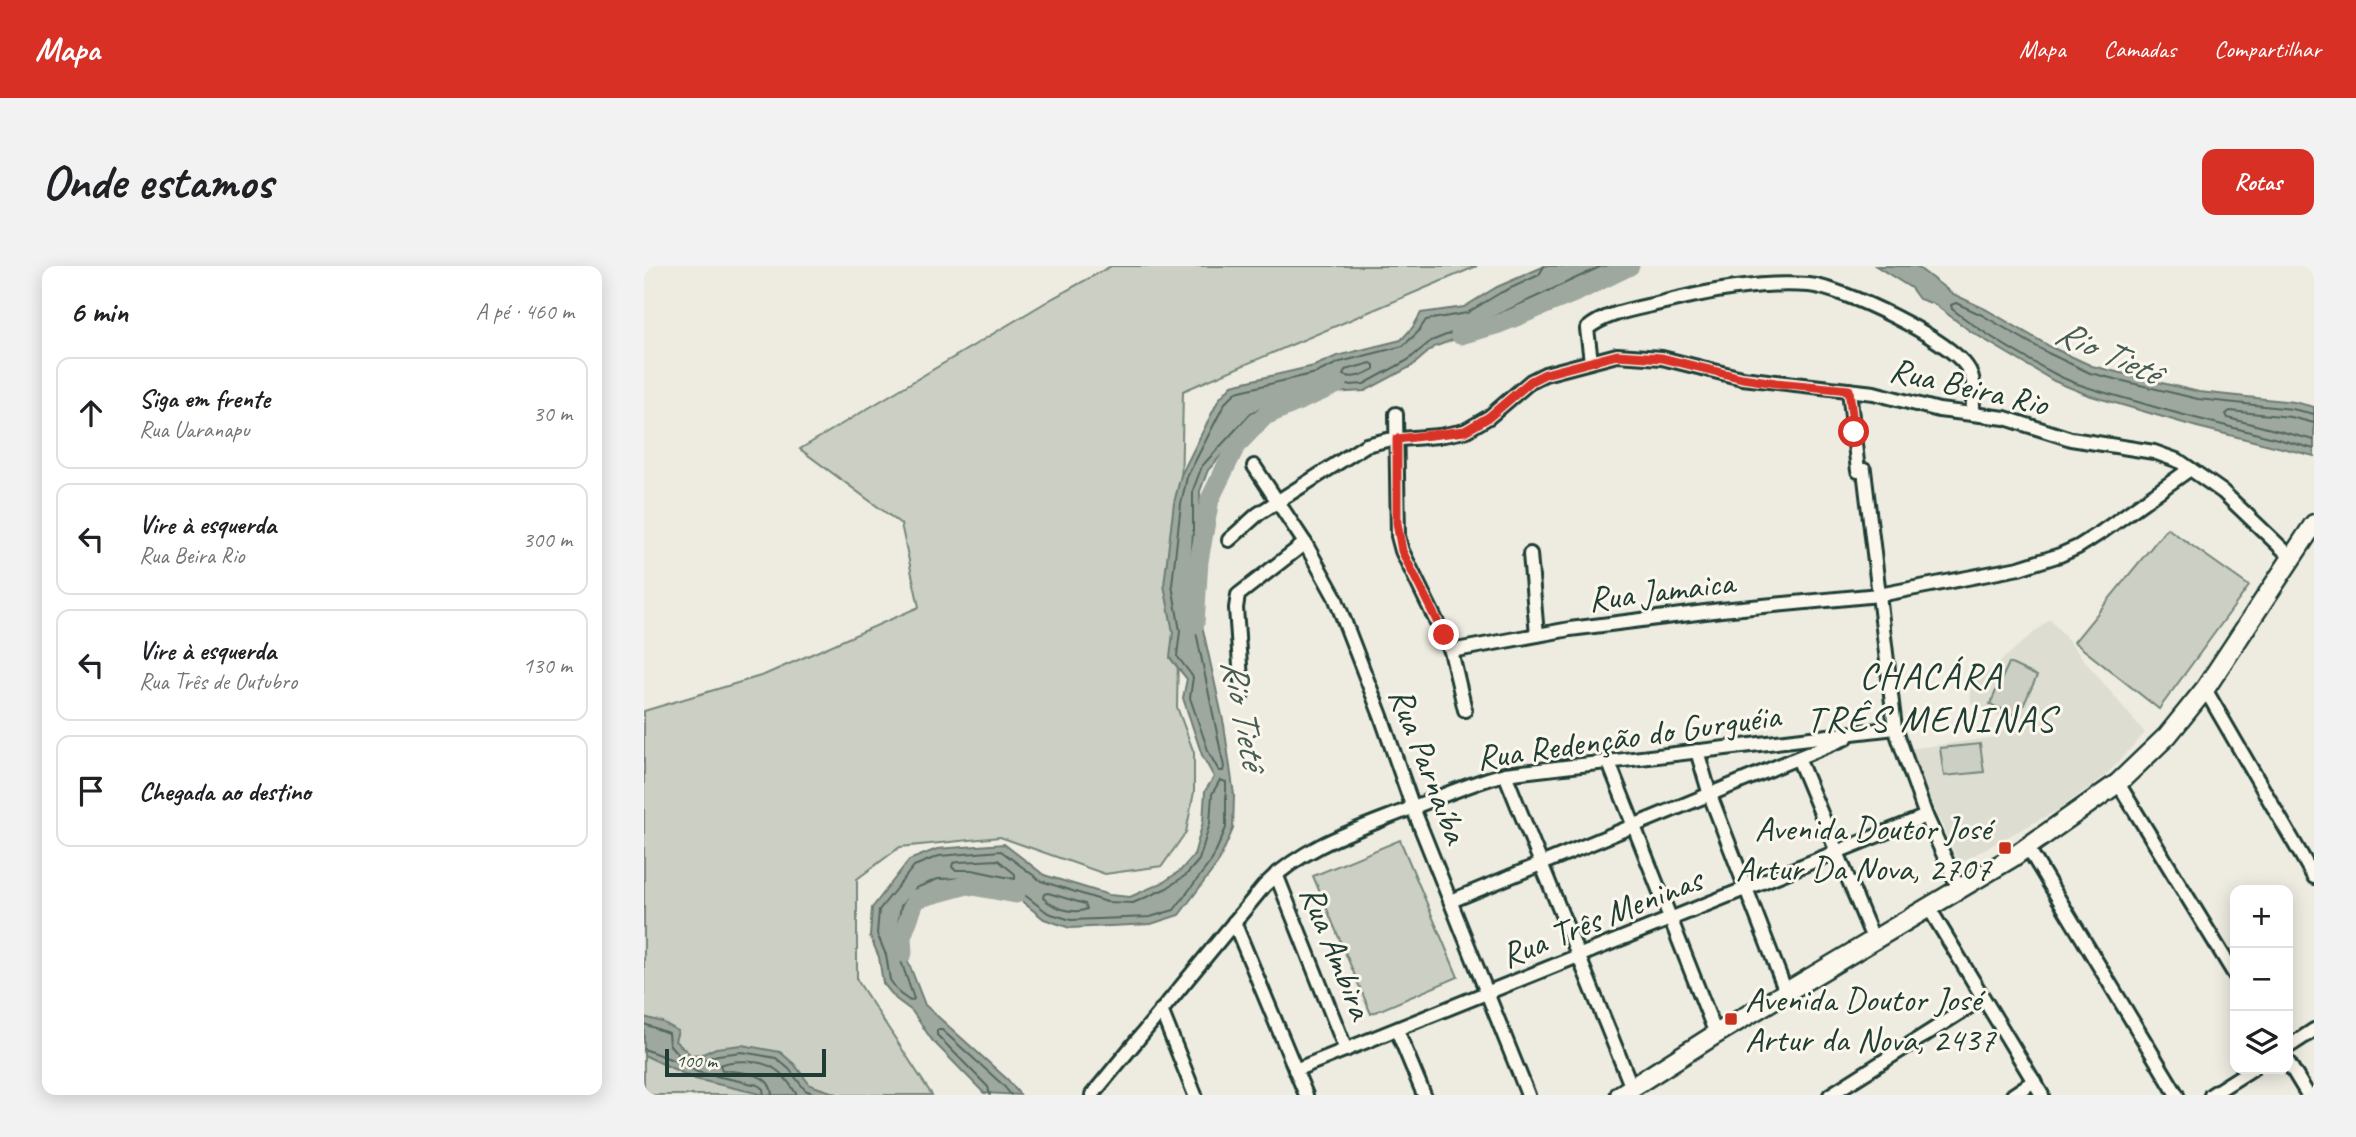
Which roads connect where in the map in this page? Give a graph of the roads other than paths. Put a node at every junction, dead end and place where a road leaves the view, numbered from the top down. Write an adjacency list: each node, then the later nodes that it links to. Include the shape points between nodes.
1 (1591, 361): 2 (street, Rua Beira Rio, via 1638,355 1742,378); 4 (street, via 1586,331 1626,312 1722,289 1820,287 1909,325 1955,355 1972,376); 5 (street, Rua Beira Rio, via 1531,381 1465,431)
2 (1849, 390): 4 (street, Rua Beira Rio); 14 (street)
3 (1396, 414): 5 (street)
4 (1972, 414): 7 (street, Rua Beira Rio, via 2005,418 2079,440 2154,452)
5 (1397, 439): 8 (street, Rua Beira Rio, via 1359,449); 16 (street, via 1397,523 1402,551)
6 (1254, 466): 8 (street, Rua Parnaíba)
7 (2190, 469): 13 (street, Rua Beira Rio, via 2223,492); 14 (street, Rua Jamaica, via 2103,531 2060,555 2019,568)
8 (1278, 500): 10 (street, Rua Beira Rio); 11 (street, Rua Parnaíba)
9 (2314, 524): 13 (main road)
10 (1229, 540)
11 (1305, 543): 18 (street, via 1238,595); 28 (street, Rua Parnaíba, via 1335,597)
12 (1530, 554): 15 (street)
13 (2293, 559): 17 (main road)
14 (1879, 594): 15 (street, Rua Jamaica); 20 (street)
15 (1537, 635): 16 (street, Rua Jamaica)
16 (1451, 651): 19 (street)
17 (2205, 689): 26 (main road, via 2167,736); 35 (street)
18 (1242, 694)
19 (1465, 710)
20 (1895, 728): 21 (street, Rua Redenção do Gurguéia); 29 (street)
21 (1859, 732): 22 (street, Rua Redenção do Gurguéia); 23 (street)
22 (1697, 751): 24 (street, Rua Redenção do Gurguéia); 27 (street)
23 (1798, 758): 27 (street); 32 (street)
24 (1609, 763): 25 (street, Rua Redenção do Gurguéia); 30 (street)
25 (1505, 774): 28 (street, Rua Redenção do Gurguéia); 33 (street)
26 (2118, 783): 31 (main road); 44 (street)
27 (1710, 795): 30 (street); 37 (street)
28 (1413, 808): 34 (street, Rua Redenção do Gurguéia, via 1324,843); 38 (street, Rua Parnaíba)
29 (1926, 816): 32 (street, Rua Três Meninas); 36 (street)
30 (1633, 825): 33 (street); 40 (street)
31 (2028, 848): 36 (main road); 67 (street)
32 (1837, 852): 37 (street, Rua Três Meninas); 42 (street)
33 (1539, 863): 38 (street); 43 (street)
34 (1276, 874): 41 (street, Rua Redenção do Gurguéia); 53 (street, Rua Ambira)
35 (2314, 877)
36 (1959, 889): 39 (main road)
37 (1745, 890): 40 (street, Rua Três Meninas); 45 (street)
38 (1451, 901): 46 (street, Rua Parnaíba)
39 (1929, 908): 42 (main road); 47 (street)
40 (1671, 919): 43 (street, Rua Três Meninas); 51 (street)
41 (1234, 922): 48 (street, Rua Redenção do Gurguéia); 54 (street)
42 (1874, 941): 45 (main road)
43 (1578, 956): 46 (street, Rua Três Meninas); 58 (street)
44 (2230, 967)
45 (1786, 992): 51 (main road)
46 (1488, 993): 49 (street, Rua Três Meninas); 63 (street, Rua Parnaíba)
47 (1983, 998): 57 (street); 64 (street)
48 (1161, 1010): 59 (street, Rua Redenção do Gurguéia); 60 (street)
49 (1397, 1030): 53 (street, Rua Três Meninas); 62 (street)
50 (2314, 1030): 52 (street)
51 (1716, 1034): 58 (main road)
52 (2293, 1044)
53 (1346, 1050): 54 (street, Rua Três Meninas)
54 (1295, 1070): 61 (street)
55 (2293, 1070): 69 (street)
56 (2244, 1074): 68 (street)
57 (2034, 1081): 65 (street); 66 (street)
58 (1626, 1091)
59 (1092, 1095)
60 (1195, 1095)
61 (1306, 1095)
62 (1424, 1095)
63 (1528, 1095)
64 (1830, 1095)
65 (2013, 1095)
66 (2042, 1095)
67 (2177, 1095)
68 (2211, 1095)
69 (2308, 1095)

